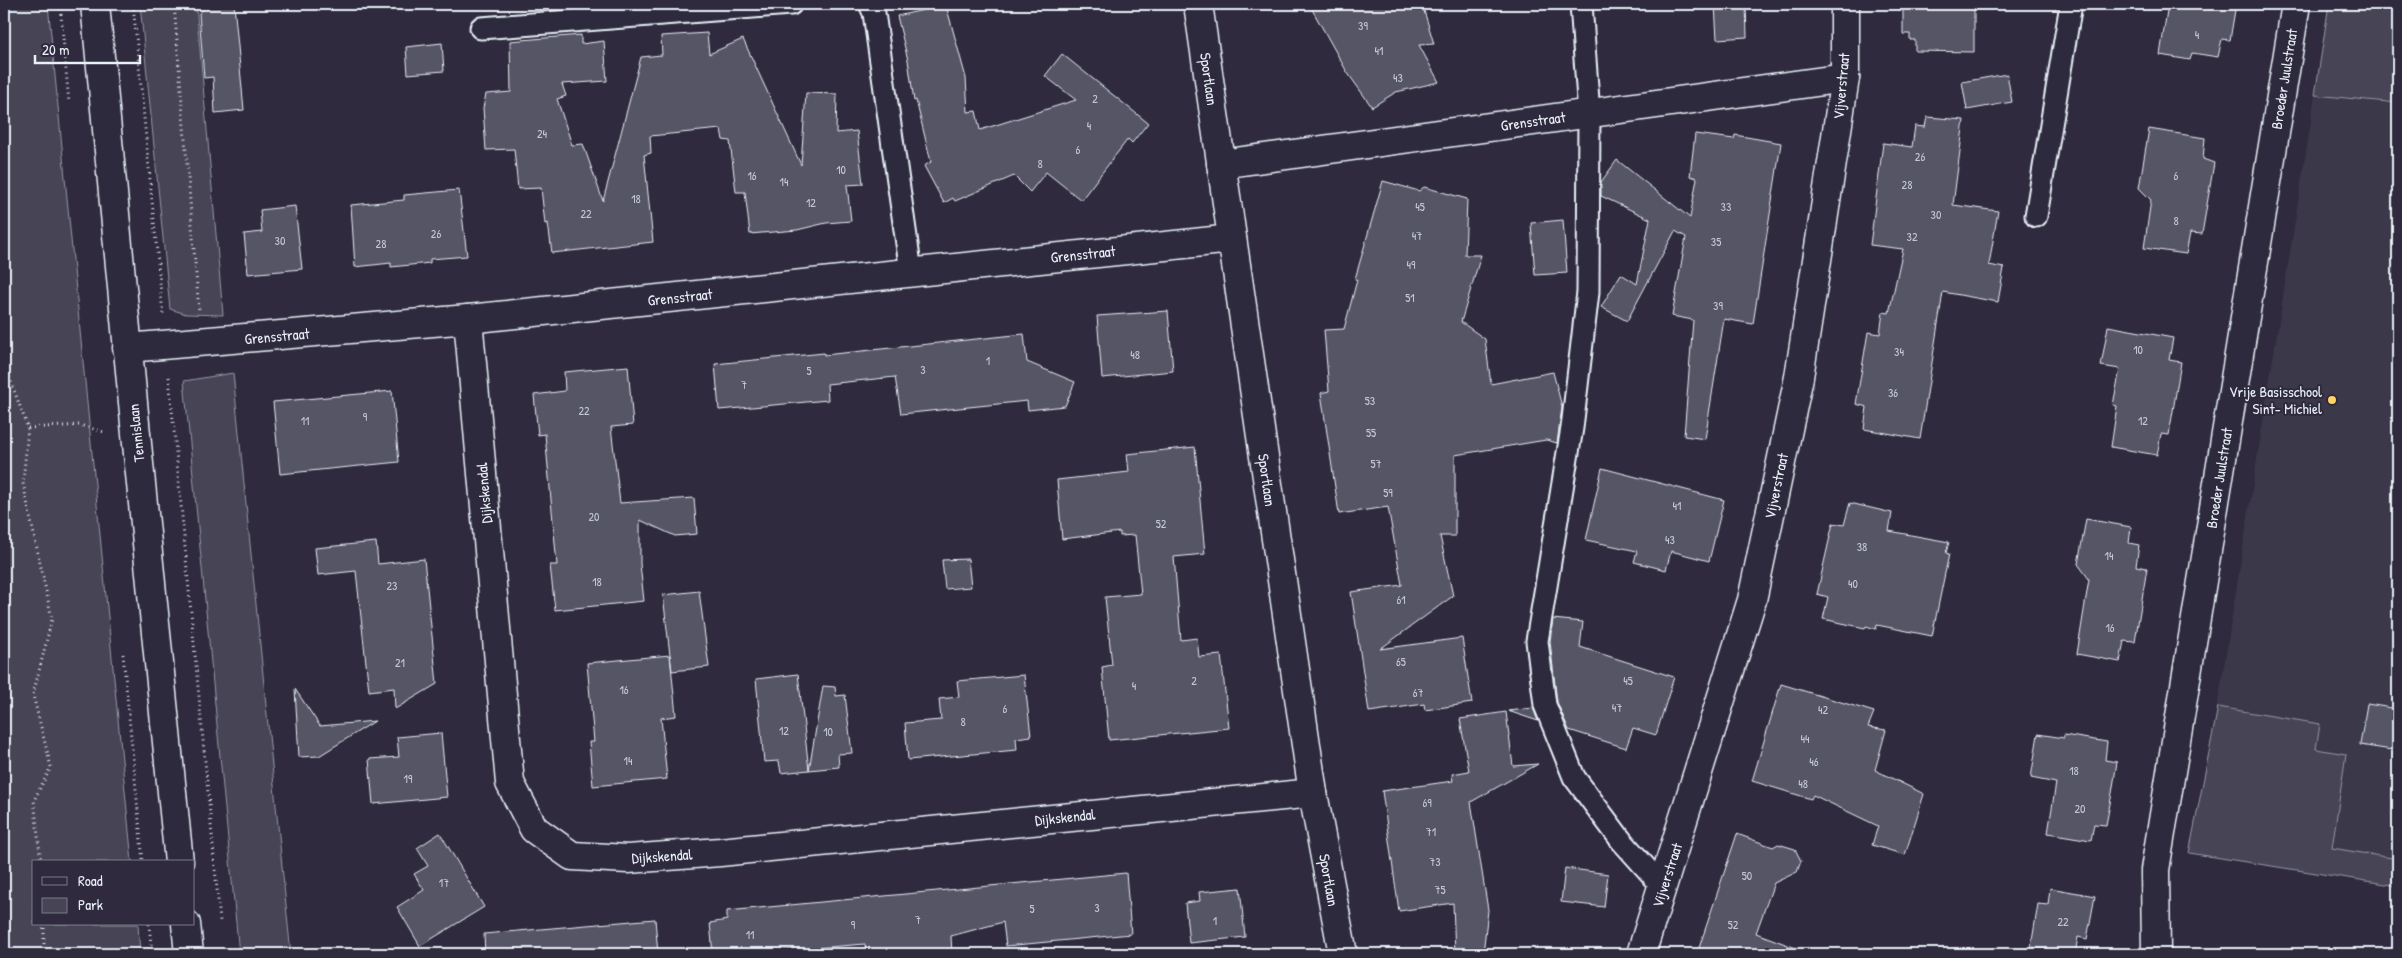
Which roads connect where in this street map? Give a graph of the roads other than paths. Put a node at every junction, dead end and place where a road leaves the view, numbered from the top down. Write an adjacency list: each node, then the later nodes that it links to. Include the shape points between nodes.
1 (95, 4): 17 (street, Tennislaan)
2 (791, 4): 9 (lane)
3 (870, 4): 15 (lane, via 874,13)
4 (1198, 4): 12 (street, Sportlaan)
5 (1581, 4): 11 (lane)
6 (1845, 4): 10 (street, Vijverstraat)
7 (2071, 4): 13 (lane)
8 (2296, 4): 25 (street, Broeder Juulstraat, via 2155,870)
9 (480, 28)
10 (1845, 78): 11 (street, Grensstraat); 20 (street, Vijverstraat, via 1799,377 1752,600)
11 (1589, 114): 12 (street, Grensstraat); 20 (lane, via 1588,292 1572,428 1537,642 1545,705 1574,777 1621,840)
12 (1221, 164): 14 (street, Sportlaan)
13 (2036, 216)
14 (1232, 239): 15 (street, Grensstraat); 18 (street, Sportlaan)
15 (911, 272): 16 (street, Grensstraat)
16 (468, 319): 17 (street, Grensstraat); 18 (street, Dijkskendal, via 510,783 534,829 572,856 628,859 720,852)
17 (128, 348): 19 (street, Tennislaan)
18 (1313, 792): 23 (street, Sportlaan)
19 (179, 860)
20 (1664, 888): 24 (street, Vijverstraat)
21 (186, 926): 22 (street)
22 (189, 954)
23 (1343, 954)
24 (1641, 954)
25 (2156, 954)

